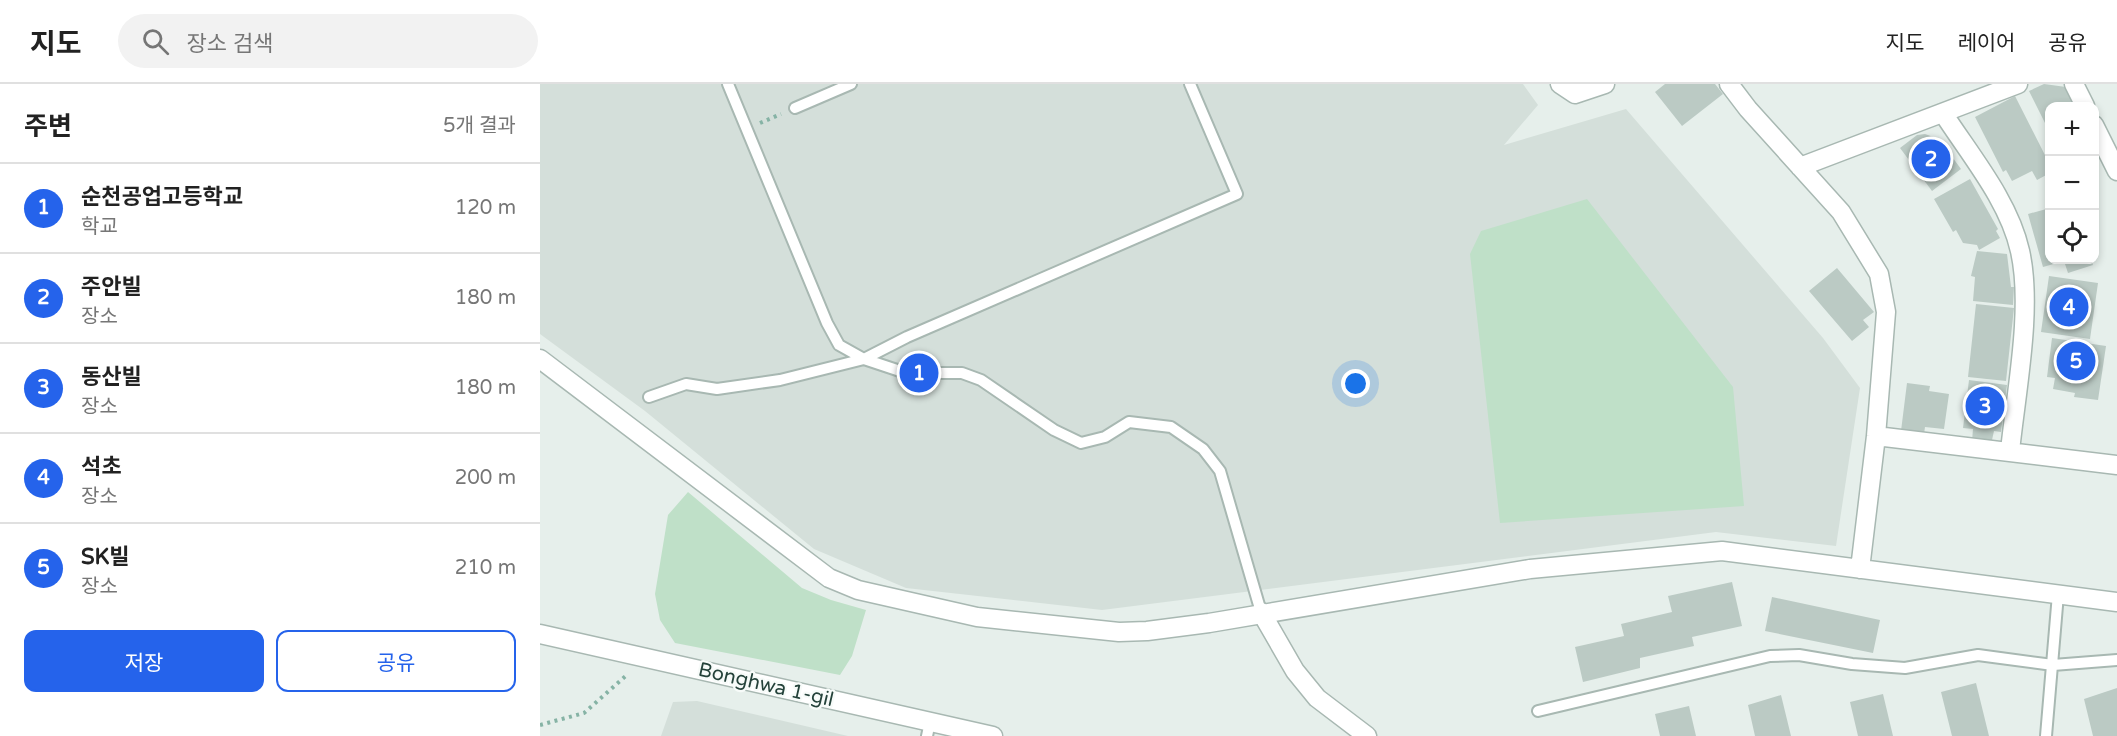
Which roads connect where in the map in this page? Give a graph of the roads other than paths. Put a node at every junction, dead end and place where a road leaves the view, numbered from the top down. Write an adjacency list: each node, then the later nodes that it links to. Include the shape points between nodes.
1 (728, 84): 16 (lane, via 827,324 839,345)
2 (851, 84): 10 (lane)
3 (1190, 84): 16 (lane, via 1237,194)
4 (1560, 84): 5 (street, via 1575,94)
5 (1605, 84)
6 (1729, 84): 13 (street)
7 (2018, 84): 11 (street)
8 (2074, 84): 9 (street)
9 (2083, 102)
10 (795, 108)
11 (1943, 113): 13 (street); 19 (street, via 2000,200 2020,249 2026,290)
12 (2099, 135): 14 (street)
13 (1800, 167): 18 (street, via 1841,212 1879,274 1886,312)
14 (2117, 171)
15 (540, 359): 24 (street, via 804,562 858,590 977,617 1119,632 1167,629)
16 (864, 359): 17 (lane, via 780,381 717,389 686,384); 24 (lane, via 906,373 962,373 981,380 1054,430 1081,443 1106,437 1129,422 1171,427 1203,449 1220,471)
17 (649, 397)
18 (1876, 436): 19 (street); 21 (street)
19 (2010, 451): 20 (street)
20 (2117, 465)
21 (1860, 569): 22 (street); 24 (street, via 1722,551 1530,569)
22 (2058, 594): 23 (street); 27 (lane)
23 (2117, 602)
24 (1261, 612): 31 (street, via 1295,671 1317,698)
25 (540, 634): 29 (street, Bonghwa 1-gil)
26 (2117, 660): 27 (lane)
27 (2053, 665): 28 (lane, via 1978,656 1905,668 1799,654 1770,656); 32 (lane)
28 (1538, 711)
29 (929, 729): 30 (street, Bonghwa 1-gil)
30 (993, 736)
31 (1367, 736)
32 (2046, 736)

